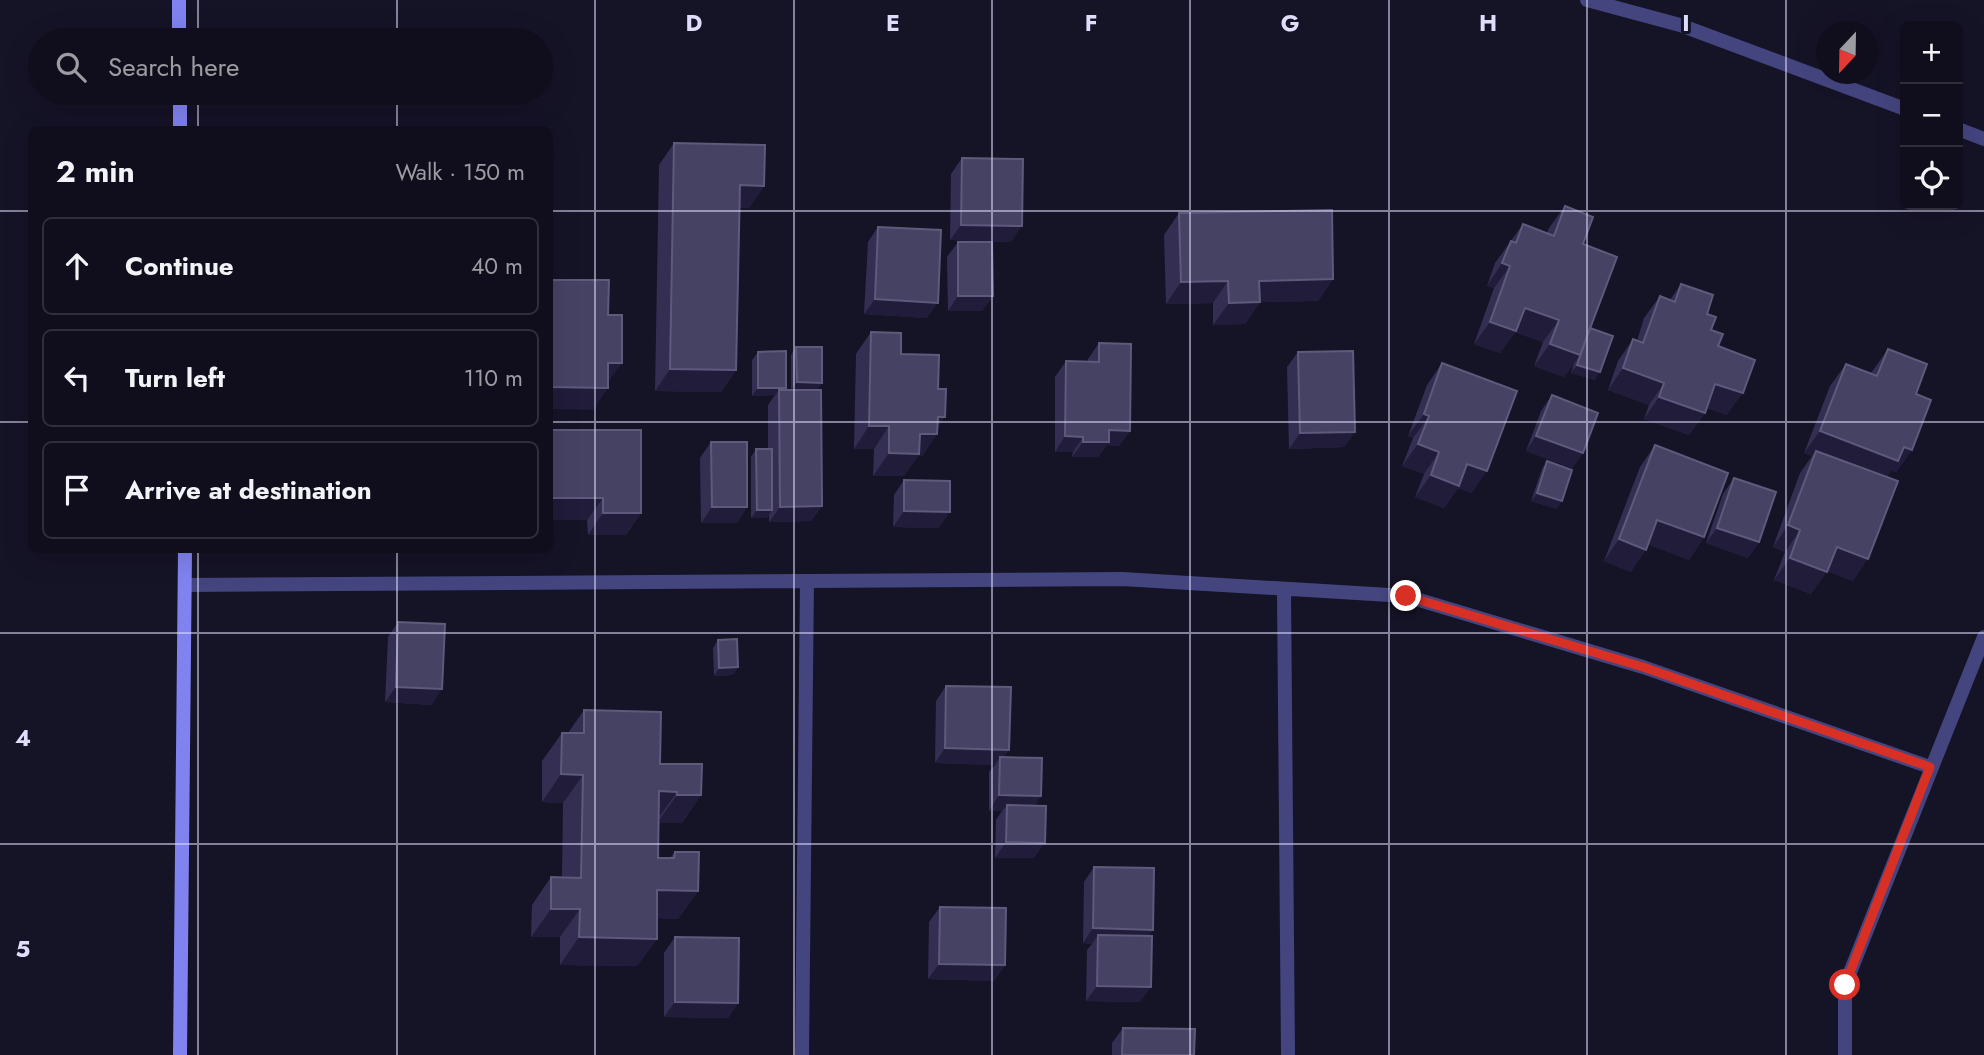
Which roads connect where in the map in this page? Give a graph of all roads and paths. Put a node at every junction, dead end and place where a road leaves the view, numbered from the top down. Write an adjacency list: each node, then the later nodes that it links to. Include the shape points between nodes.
1 (179, 0): 3 (street)
2 (1587, 0): 5 (street, via 1680,25)
3 (180, 28)
4 (180, 105): 6 (street)
5 (1900, 108)
6 (180, 126)
7 (1963, 131): 8 (street)
8 (1984, 139)
9 (185, 553): 11 (street)
10 (807, 581): 11 (street); 12 (street, via 1122,579); 16 (street)
11 (185, 585): 15 (street)
12 (1284, 590): 14 (street, via 1406,596 1643,667); 17 (street)
13 (1984, 637): 14 (street)
14 (1930, 767): 18 (street, via 1845,985)
15 (180, 1055)
16 (802, 1055)
17 (1288, 1055)
18 (1845, 1055)

